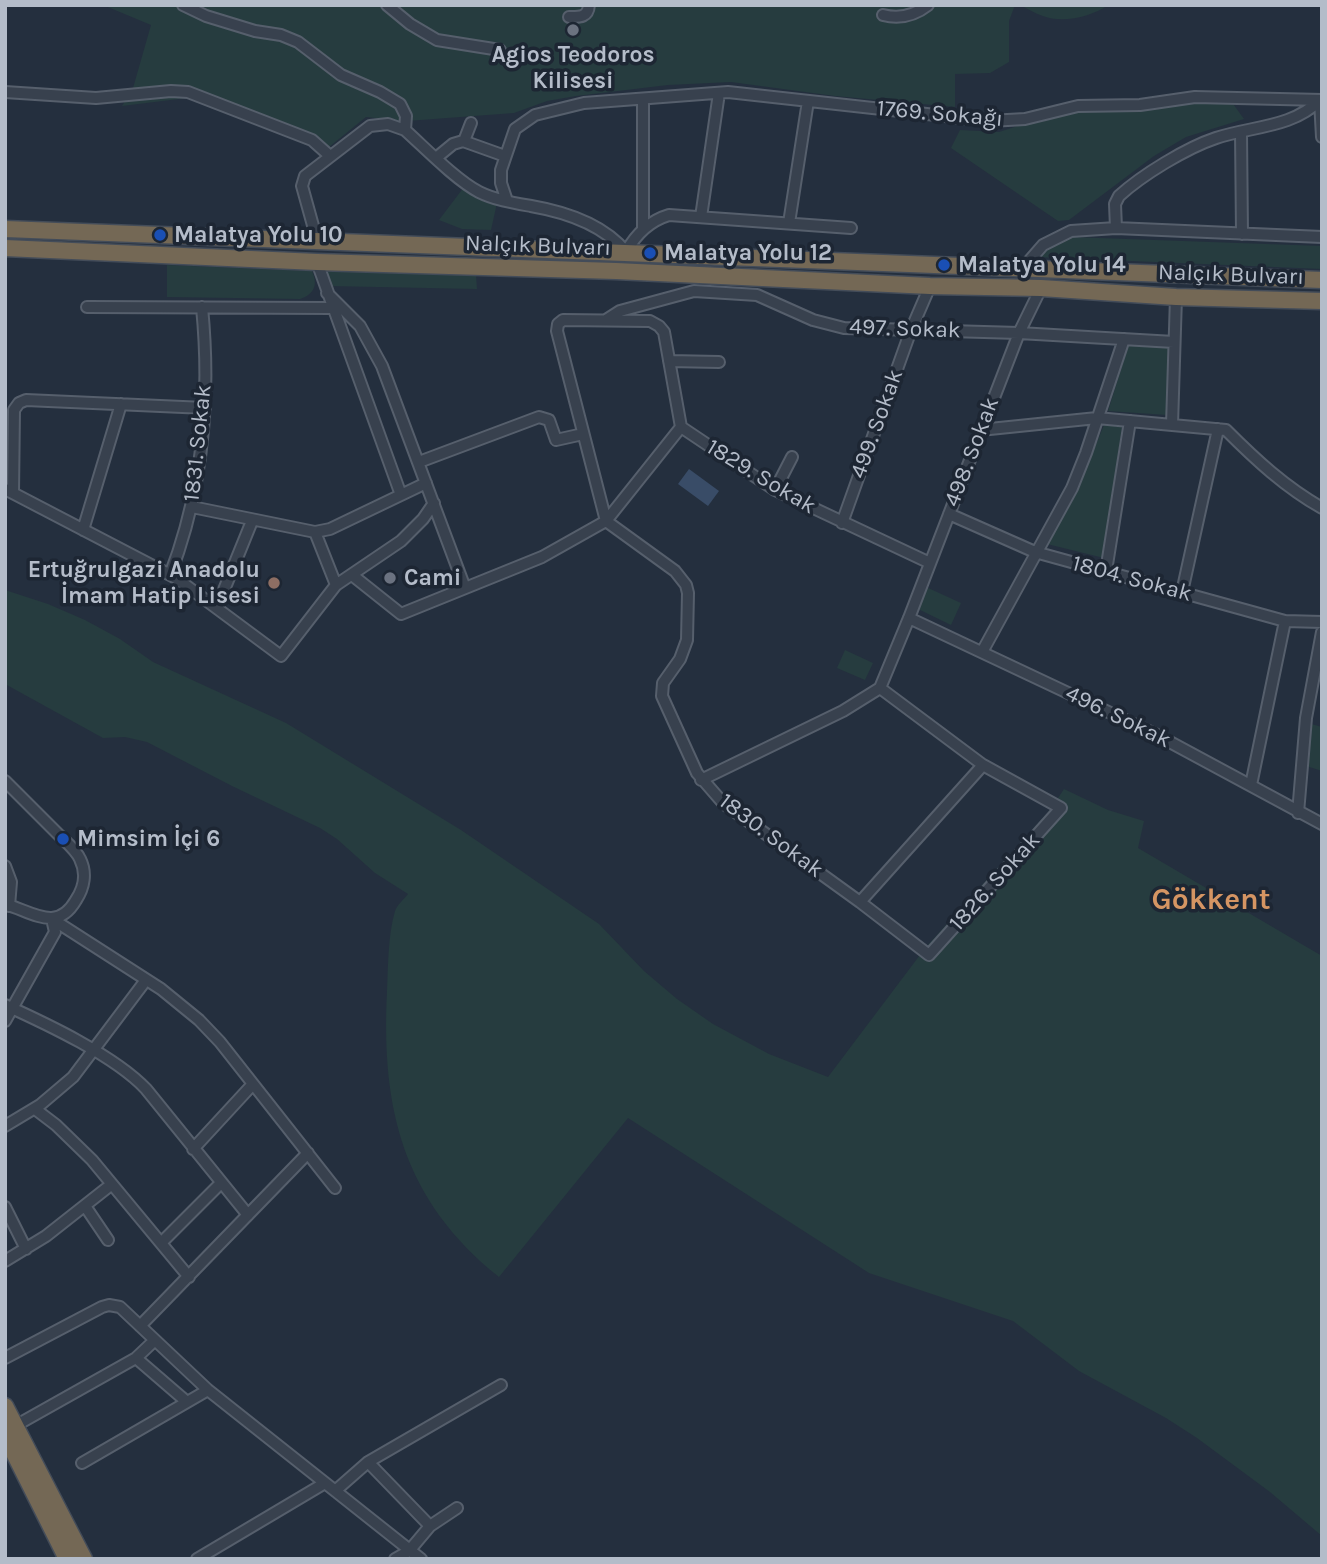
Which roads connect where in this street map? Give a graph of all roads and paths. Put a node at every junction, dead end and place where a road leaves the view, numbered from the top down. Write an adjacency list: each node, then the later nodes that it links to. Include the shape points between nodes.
1 (183, 5): 14 (street, via 304,46 341,75 400,104)
2 (387, 5): 7 (street, via 437,40)
3 (589, 5): 6 (street, via 583,16)
4 (928, 5): 5 (street, via 905,16)
5 (883, 15)
6 (569, 17)
7 (500, 50)
8 (5, 92): 18 (street, via 96,98 188,92 312,140)
9 (719, 93): 10 (street, 1769. Sokağı); 12 (street, 1769. Sokağı); 22 (street)
10 (643, 99): 19 (street, 1769. Sokağı, via 584,103 535,115 512,133); 27 (street)
11 (1321, 100): 12 (street, 1769. Sokağı, via 1195,97 1140,105 1078,106 1005,121); 15 (street, via 1293,119); 16 (street)
12 (808, 101): 23 (street)
13 (471, 123): 17 (street)
14 (405, 130): 18 (street, via 374,125); 20 (street)
15 (1241, 132): 25 (street, via 1192,148 1121,193 1115,204); 28 (street)
16 (1322, 137)
17 (464, 141): 19 (street); 20 (street)
18 (330, 156): 30 (street, via 307,173 302,183)
19 (505, 156): 21 (street, via 501,177)
20 (436, 158): 21 (street, via 478,192)
21 (506, 201): 32 (street, via 584,222 610,236)
22 (701, 217): 23 (street); 27 (street, via 669,215)
23 (789, 223): 24 (street)
24 (851, 228)
25 (1116, 228): 28 (street); 34 (street, via 1071,231 1056,237 1037,250)
26 (5, 229): 30 (highway, Nalçık Bulvarı)
27 (643, 229): 32 (street)
28 (1242, 234): 29 (street)
29 (1322, 237)
30 (317, 240): 32 (highway, Nalçık Bulvarı)
31 (5, 248): 33 (highway, Nalçık Bulvarı)
32 (626, 252): 34 (highway, Nalçık Bulvarı)
33 (317, 262): 36 (highway, Nalçık Bulvarı); 38 (street)
34 (1023, 268): 35 (highway, Nalçık Bulvarı)
35 (1322, 280)
36 (930, 286): 37 (highway, Nalçık Bulvarı); 45 (street, 499. Sokak)
37 (1041, 288): 39 (highway, Nalçık Bulvarı); 46 (street, 498. Sokak)
38 (327, 293): 43 (street); 61 (street, via 369,339)
39 (1176, 297): 40 (highway, Nalçık Bulvarı); 48 (street)
40 (1322, 301)
41 (87, 307): 42 (street)
42 (202, 307): 43 (street); 52 (street, 1831. Sokak)
43 (332, 308): 65 (street)
44 (606, 320): 45 (street, 497. Sokak, via 620,311 694,291 757,295 813,320 844,328); 49 (street, 1829. Sokak, via 650,321 659,326); 59 (street, via 563,320 558,326)
45 (911, 330): 46 (street, 497. Sokak); 72 (street, 499. Sokak)
46 (1019, 332): 47 (street, 497. Sokak); 58 (street, 498. Sokak)
47 (1124, 339): 48 (street, 497. Sokak); 53 (street)
48 (1174, 342): 55 (street)
49 (669, 361): 50 (street); 56 (street, 1829. Sokak)
50 (719, 362)
51 (121, 404): 52 (street); 64 (street, via 19,403 14,410); 73 (street)
52 (205, 408): 67 (street, 1831. Sokak)
53 (1097, 418): 54 (street); 58 (street); 75 (street, via 1072,488)
54 (1130, 421): 55 (street); 77 (street)
55 (1172, 425): 57 (street)
56 (681, 427): 63 (street, 1829. Sokak); 71 (street)
57 (1218, 429): 68 (street, via 1226,430 1267,469); 82 (street)
58 (980, 430): 69 (street, 498. Sokak)
59 (583, 434): 61 (street, via 556,440 549,421 539,417); 71 (street)
60 (792, 457): 63 (street)
61 (419, 462): 62 (street)
62 (426, 483): 65 (street); 66 (street)
63 (775, 490): 72 (street, 1829. Sokak)
64 (9, 491): 73 (street)
65 (401, 495): 74 (street)
66 (434, 503): 79 (street, via 401,541); 81 (street)
67 (192, 507): 70 (street); 78 (street, 1831. Sokak)
68 (1322, 508)
69 (949, 513): 75 (street, 1804. Sokak); 76 (street, 498. Sokak)
70 (252, 521): 74 (street); 83 (street)
71 (606, 521): 81 (street, via 542,557); 91 (street, 1830. Sokak, via 675,571 687,585 687,640 661,692)
72 (842, 523): 76 (street, 1829. Sokak)
73 (83, 530): 78 (street)
74 (315, 532): 80 (street)
75 (1035, 552): 77 (street, 1804. Sokak); 88 (street)
76 (930, 564): 84 (street, 498. Sokak)
77 (1106, 571): 82 (street, 1804. Sokak)
78 (170, 575): 83 (street)
79 (352, 575): 80 (street); 81 (street, via 401,614)
80 (336, 586): 83 (street, via 281,656)
81 (465, 588)
82 (1182, 592): 85 (street, 1804. Sokak)
83 (217, 607)
84 (909, 618): 88 (street, 496. Sokak); 89 (street, 498. Sokak)
85 (1285, 621): 86 (street, 1804. Sokak); 93 (street)
86 (1322, 622)
87 (1322, 632): 94 (street, via 1306,718)
88 (982, 652): 93 (street, 496. Sokak)
89 (880, 688): 90 (street); 91 (street, via 843,711)
90 (983, 765): 97 (street); 100 (street, 1826. Sokak, via 1061,808)
91 (701, 780): 97 (street, 1830. Sokak, via 723,803)
92 (5, 781): 99 (street, via 82,864 80,893 71,908)
93 (1251, 785): 94 (street, 496. Sokak)
94 (1298, 813): 95 (street, 496. Sokak)
95 (1322, 824)
96 (5, 866): 98 (street, via 10,882)
97 (860, 902): 100 (street, 1830. Sokak)
98 (7, 905): 99 (street)
99 (52, 919): 101 (street); 102 (street, via 55,932)
100 (929, 955)
101 (146, 980): 104 (street); 105 (street, via 204,1025)
102 (9, 1007): 103 (street); 104 (street)
103 (5, 1021)
104 (94, 1050): 106 (street, via 66,1085); 108 (street, via 139,1081)
105 (253, 1084): 108 (street); 109 (street)
106 (35, 1108): 107 (street); 111 (street, via 65,1132)
107 (5, 1126)
108 (193, 1149): 110 (street)
109 (308, 1153): 112 (street); 115 (street)
110 (222, 1183): 115 (street); 117 (street)
111 (112, 1184): 113 (street); 117 (street)
112 (335, 1188)
113 (85, 1206): 116 (street); 118 (street)
114 (5, 1207): 118 (street)
115 (248, 1215): 120 (street)
116 (108, 1240)
117 (161, 1243): 120 (street)
118 (26, 1249): 119 (street)
119 (5, 1261)
120 (188, 1277): 121 (street)
121 (139, 1326): 122 (street); 123 (street, via 120,1307 106,1305)
122 (155, 1340): 124 (street); 126 (street)
123 (5, 1358)
124 (136, 1358): 127 (street); 129 (street)
125 (500, 1385): 130 (street)
126 (208, 1390): 127 (street); 132 (street)
127 (187, 1402): 131 (street)
128 (5, 1406): 129 (highway)
129 (10, 1431): 137 (highway); 138 (highway)
130 (368, 1462): 133 (street); 135 (street)
131 (82, 1463)
132 (326, 1483): 133 (street); 139 (street)
133 (335, 1491): 136 (street)
134 (457, 1508): 135 (street)
135 (430, 1526): 136 (street)
136 (410, 1551): 140 (street); 141 (street)
137 (67, 1559)
138 (84, 1559)
139 (197, 1559)
140 (396, 1559)
141 (421, 1559)

